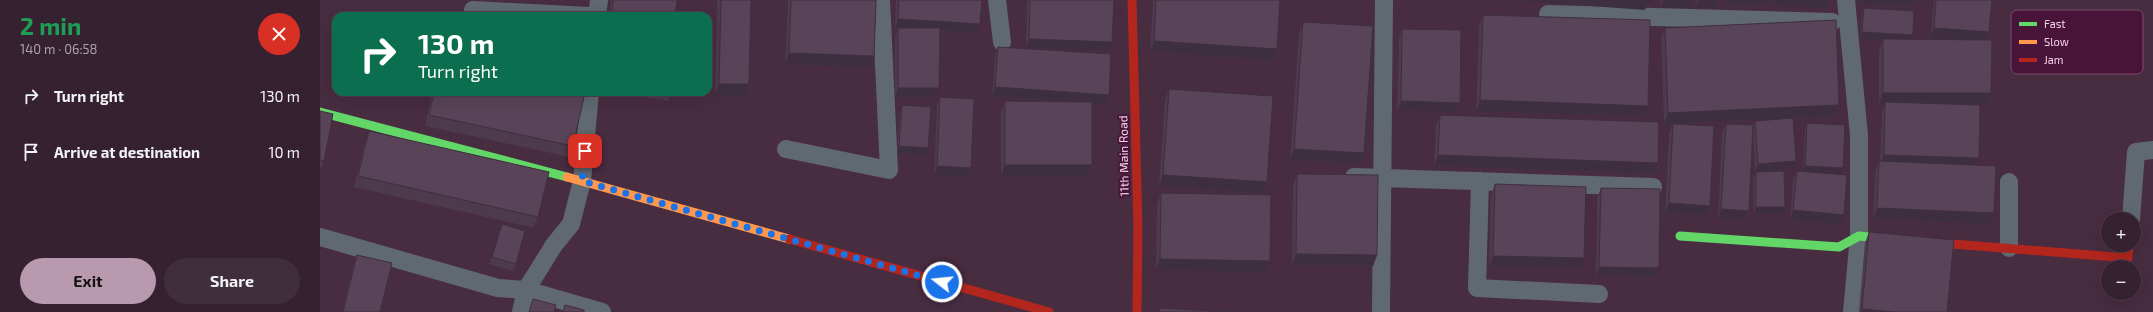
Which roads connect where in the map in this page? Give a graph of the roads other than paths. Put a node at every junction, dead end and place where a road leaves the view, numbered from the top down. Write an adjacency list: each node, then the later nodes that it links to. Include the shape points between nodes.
1 (599, 0): 9 (street)
2 (881, 0): 15 (street, via 889,170)
3 (997, 0): 12 (street)
4 (1132, 0): 34 (street, 11th Main Road, via 1138,228)
5 (1384, 0): 18 (street)
6 (1846, 0): 11 (street)
7 (473, 10): 8 (street)
8 (512, 12)
9 (598, 12)
10 (1548, 14): 11 (street)
11 (1849, 22): 25 (street, via 1859,135)
12 (1002, 42)
13 (590, 96): 19 (street)
14 (320, 112): 19 (street)
15 (786, 149)
16 (2153, 150): 23 (street, via 2136,152)
17 (1336, 177): 18 (street)
18 (1383, 178): 20 (street); 35 (street)
19 (582, 181): 29 (street, via 571,224 554,245); 33 (street)
20 (1480, 181): 22 (street); 30 (street, via 1477,288)
21 (2009, 182): 27 (street)
22 (1653, 187)
23 (2132, 212)
24 (1680, 236): 25 (street, via 1839,247)
25 (1859, 236): 27 (street); 36 (street)
26 (320, 237): 29 (street, via 498,288)
27 (2009, 248): 28 (street, via 2128,258)
28 (2128, 252)
29 (526, 290): 31 (street); 32 (street)
30 (1599, 294)
31 (521, 312)
32 (602, 312)
33 (1049, 312)
34 (1137, 312)
35 (1381, 312)
36 (1852, 312)

